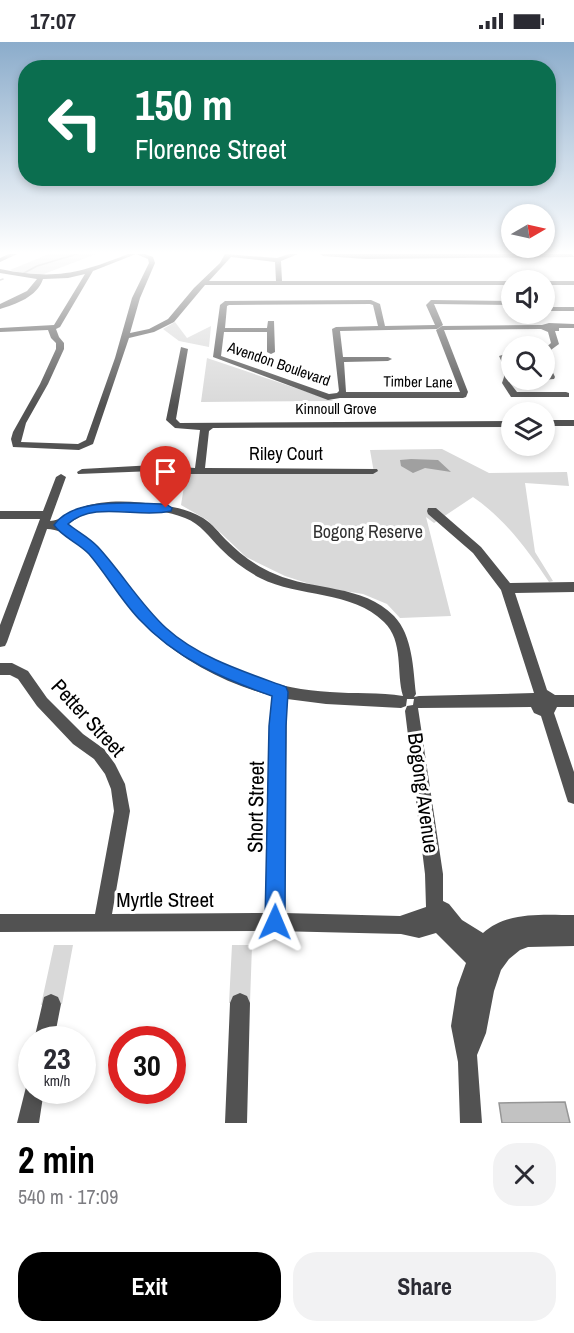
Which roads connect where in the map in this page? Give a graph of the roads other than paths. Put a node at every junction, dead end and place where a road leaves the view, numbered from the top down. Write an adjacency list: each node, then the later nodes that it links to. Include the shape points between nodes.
1 (68, 304): 16 (street)
2 (134, 304): 17 (street)
3 (185, 304): 17 (street, via 169,322)
4 (226, 304): 15 (street, Avendon Boulevard)
5 (376, 304): 11 (street, Avendon Boulevard)
6 (430, 304): 12 (street)
7 (555, 309): 8 (street)
8 (574, 309)
9 (548, 324): 10 (street)
10 (550, 327): 12 (street, Avendon Boulevard); 13 (street, Avendon Boulevard); 18 (street)
11 (382, 328): 12 (street, Avendon Boulevard); 21 (street, Avendon Boulevard, via 336,329)
12 (439, 328): 25 (street, Timber Lane, via 463,395)
13 (574, 328)
14 (0, 330): 16 (street)
15 (221, 330): 20 (street, via 271,326); 25 (street, Avendon Boulevard, via 219,359 324,396)
16 (53, 332): 17 (street, via 60,349 26,414 16,445 90,442)
17 (124, 336)
18 (553, 336)
19 (184, 346): 29 (street, Kinnoull Grove, via 171,420 178,426)
20 (272, 352)
21 (339, 360): 22 (street); 25 (street, Avendon Boulevard, via 343,391)
22 (388, 360)
23 (511, 390): 24 (street, via 514,395)
24 (566, 394)
25 (340, 395)
26 (555, 423): 27 (street)
27 (574, 423)
28 (501, 424): 29 (street, Kinnoull Grove)
29 (206, 427): 30 (street)
30 (200, 471): 31 (street, Riley Court); 32 (street, Riley Court, via 154,468)
31 (373, 471)
32 (82, 472)
33 (61, 477): 36 (street)
34 (432, 511): 39 (street, via 477,550)
35 (0, 515): 36 (street)
36 (45, 520): 37 (street); 40 (street)
37 (60, 525): 42 (street, via 92,549 163,635 205,662); 44 (street, Bogong Avenue, via 88,509 166,508 201,521 241,560 270,578 360,600 381,611 399,634)
38 (574, 587): 39 (street)
39 (507, 588): 45 (street)
40 (0, 642)
41 (0, 669): 48 (street, Petter Street, via 12,669 23,675 42,702 78,739 99,754 119,789 122,811)
42 (280, 692): 44 (street, via 338,700); 49 (street, Short Street)
43 (574, 701): 45 (street)
44 (410, 702): 45 (street); 47 (street, Bogong Avenue)
45 (544, 702): 46 (street)
46 (574, 796)
47 (441, 915): 49 (street, Myrtle Street, via 425,929); 53 (street)
48 (102, 922): 49 (street, Myrtle Street); 50 (street, Myrtle Street)
49 (275, 922)
50 (0, 923)
51 (574, 924): 53 (street, via 514,926 494,935)
52 (574, 937): 57 (street, via 536,937 516,942 500,955 486,983 476,1035)
53 (481, 952): 57 (street, via 468,986 461,1028)
54 (240, 1003): 60 (street)
55 (51, 1004): 56 (street)
56 (47, 1026)
57 (467, 1054): 61 (street)
58 (31, 1104): 59 (street)
59 (28, 1123)
60 (236, 1123)
61 (471, 1123)

